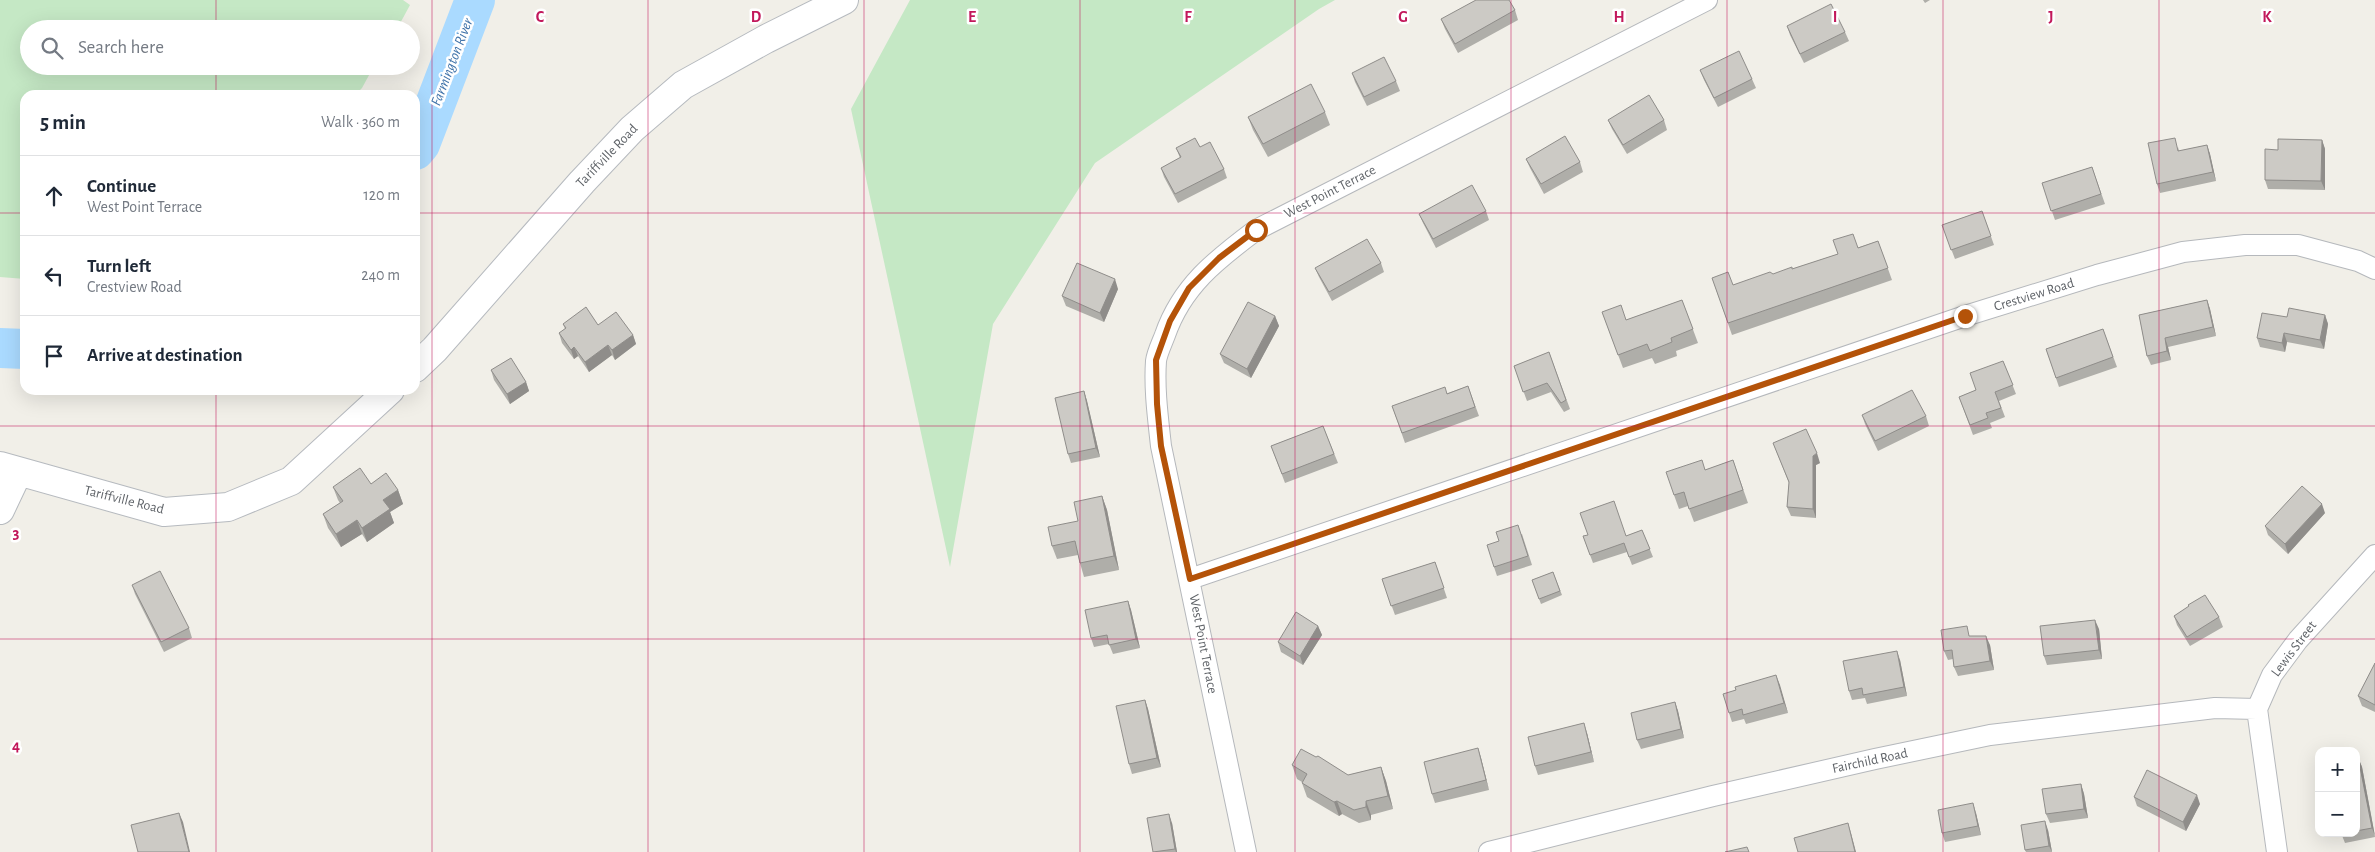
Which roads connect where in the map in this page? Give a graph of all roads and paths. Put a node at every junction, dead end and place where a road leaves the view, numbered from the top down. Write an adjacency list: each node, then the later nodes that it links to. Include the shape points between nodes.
1 (844, 0): 4 (main road, Tariffville Road, via 683,85 632,129)
2 (1707, 0): 9 (street, West Point Terrace, via 1256,230 1219,258 1189,288 1170,321 1156,360 1161,446)
3 (2375, 269): 9 (street, Crestview Road, via 2358,261 2298,245 2245,245 2183,252 1965,316)
4 (420, 363)
5 (385, 395): 6 (main road, Tariffville Road, via 291,481 228,507 164,512)
6 (9, 469): 7 (main road)
7 (0, 510)
8 (2375, 555): 10 (street, Lewis Street, via 2298,640 2272,675)
9 (1190, 579): 11 (street, West Point Terrace)
10 (2257, 709): 12 (street, Fairchild Road, via 2214,708 1990,736 1732,792); 13 (street)
11 (1246, 852)
12 (1489, 852)
13 (2276, 852)

